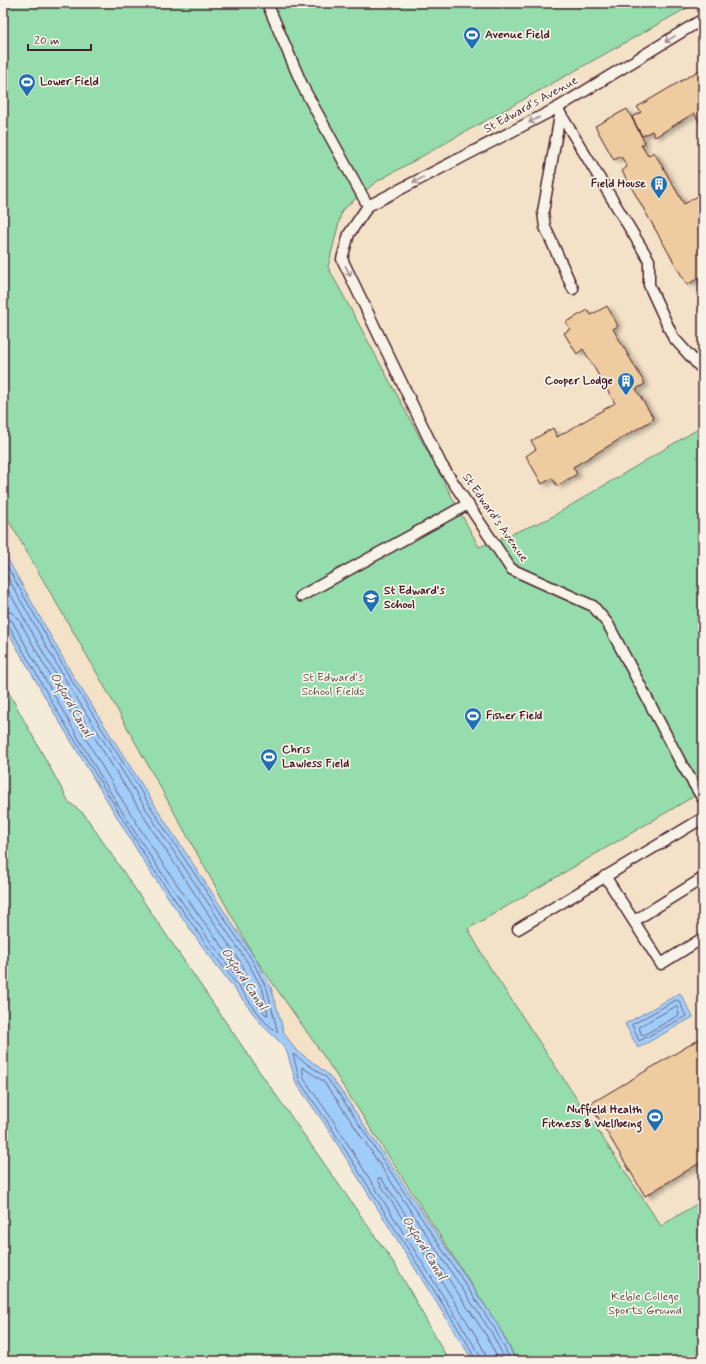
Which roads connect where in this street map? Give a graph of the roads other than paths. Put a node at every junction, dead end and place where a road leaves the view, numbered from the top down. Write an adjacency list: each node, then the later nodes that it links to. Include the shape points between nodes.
1 (267, 3): 4 (lane, via 303,88)
2 (703, 19): 3 (lane, St Edward's Avenue, one-way to 3)
3 (558, 111): 4 (lane, St Edward's Avenue, one-way to 4); 5 (lane, via 543,212 545,227); 6 (lane, via 649,260 649,285 673,337 699,366)
4 (368, 206): 7 (lane, St Edward's Avenue, one-way to 7, via 349,234 342,259 441,464)
5 (572, 289)
6 (703, 363)
7 (468, 504): 8 (lane); 9 (lane, St Edward's Avenue, via 511,569 593,606 608,624 681,763)
8 (301, 596)
9 (703, 799)
10 (703, 818): 11 (lane)
11 (605, 876): 13 (lane); 14 (lane)
12 (703, 878): 13 (lane)
13 (634, 921): 15 (lane, via 661,964)
14 (518, 929)
15 (703, 938)

